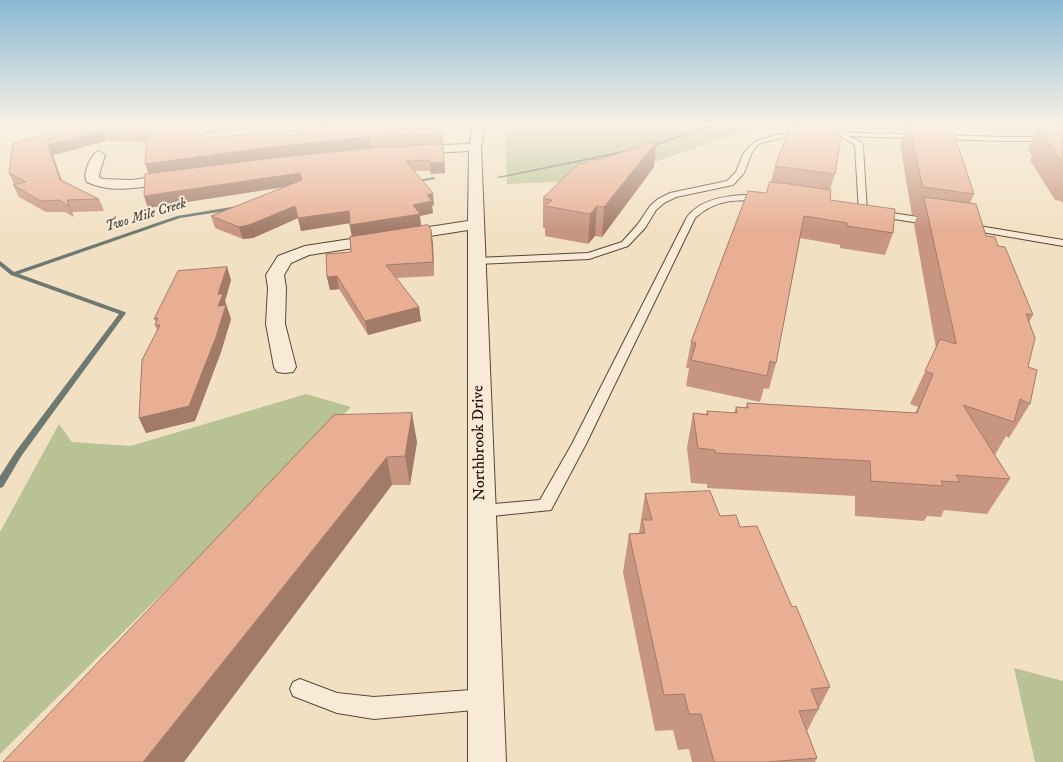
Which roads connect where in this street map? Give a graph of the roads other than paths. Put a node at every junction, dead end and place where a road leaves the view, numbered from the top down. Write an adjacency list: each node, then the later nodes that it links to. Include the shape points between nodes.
1 (97, 160): 5 (street, via 92,179 102,183 133,183)
2 (477, 160): 7 (street, Northbrook Drive)
3 (746, 160): 9 (lane, via 734,180 673,195 661,201 625,244 589,256)
4 (859, 160): 8 (lane, via 858,212)
5 (190, 176)
6 (778, 200): 11 (lane, via 725,198 708,203 691,217 580,444 545,506)
7 (476, 224): 9 (street, Northbrook Drive); 10 (street, via 305,250 284,260 275,275 278,288 274,316)
8 (1063, 242)
9 (477, 261): 11 (street, Northbrook Drive)
10 (285, 367)
11 (482, 511): 13 (street, Northbrook Drive)
12 (300, 689): 13 (lane, via 337,703 374,708)
13 (486, 699): 14 (street, Northbrook Drive)
14 (487, 762)

